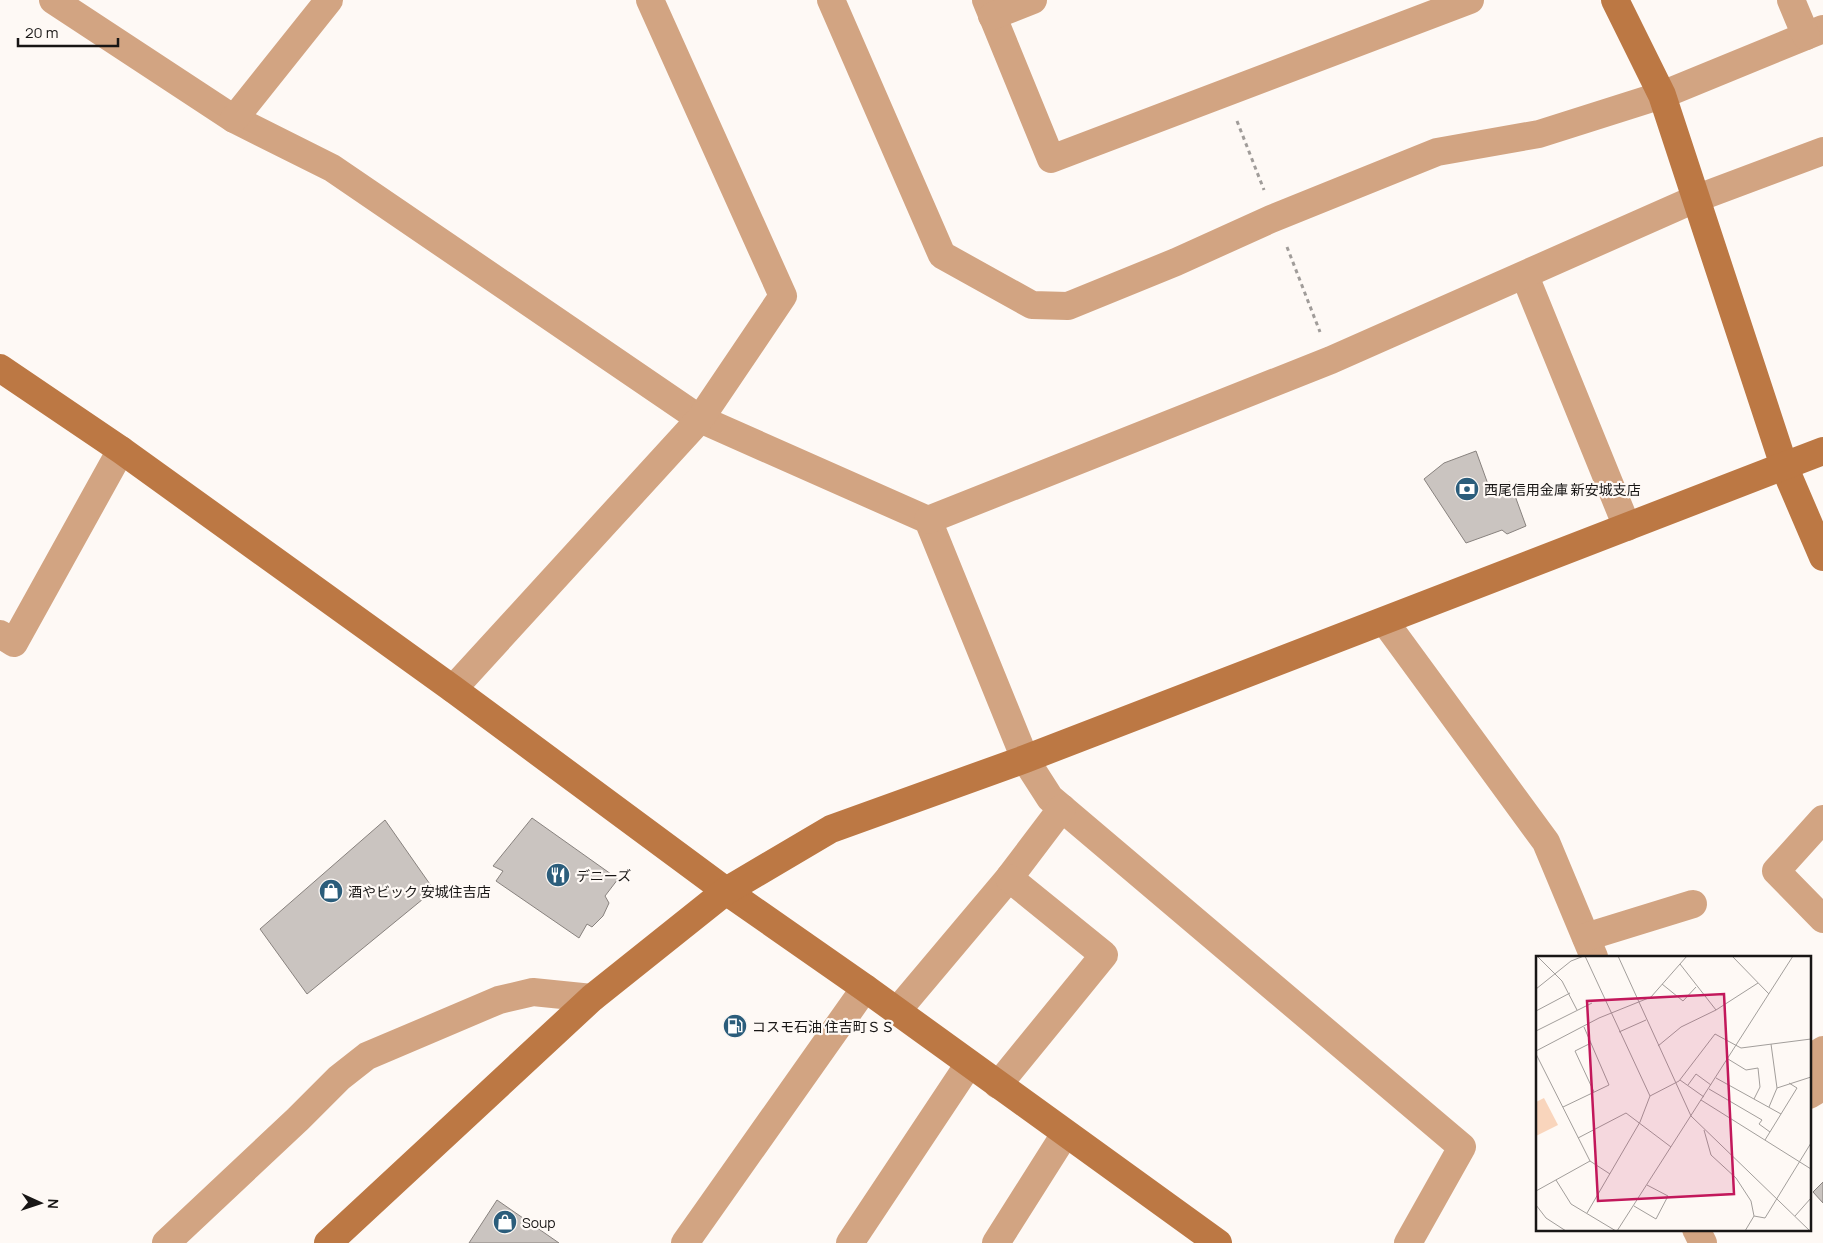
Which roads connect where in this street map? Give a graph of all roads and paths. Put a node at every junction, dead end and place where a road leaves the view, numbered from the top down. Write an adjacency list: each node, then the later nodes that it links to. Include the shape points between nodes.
1 (53, 0): 13 (street)
2 (329, 0): 13 (street)
3 (650, 0): 18 (street, via 783,296)
4 (831, 0): 12 (street, via 942,255 1032,305 1068,306 1437,152 1539,134)
5 (1033, 0): 10 (street)
6 (1470, 0): 9 (street)
7 (1615, 0): 12 (street)
8 (1791, 0): 11 (street)
9 (1440, 6): 10 (street, via 1051,159)
10 (989, 8)
11 (1814, 32): 12 (street)
12 (1662, 95): 15 (street)
13 (234, 119): 18 (street, via 332,168)
14 (1823, 151): 15 (street)
15 (1695, 199): 16 (street); 21 (street)
16 (1525, 276): 22 (street, via 1331,360); 23 (street)
17 (0, 368): 19 (street)
18 (700, 419): 22 (street); 27 (street)
19 (121, 450): 26 (street, via 14,643); 27 (street)
20 (1823, 450): 21 (street)
21 (1784, 466): 23 (street); 24 (street)
22 (928, 520): 28 (street)
23 (1627, 527): 25 (street)
24 (1823, 557)
25 (1385, 622): 28 (street); 35 (street, via 1546,842)
26 (0, 634)
27 (453, 690): 32 (street)
28 (1025, 759): 29 (street, via 1050,798); 32 (street, via 831,829)
29 (1062, 808): 31 (street); 51 (street, via 1462,1147)
30 (1823, 819): 34 (street, via 1776,871)
31 (1009, 878): 38 (street); 41 (street, via 1104,955)
32 (726, 891): 36 (street); 37 (street)
33 (1693, 904): 35 (street)
34 (1823, 919)
35 (1590, 947)
36 (865, 988): 38 (street); 47 (street)
37 (592, 998): 45 (street, via 533,992 500,1000 367,1056 339,1078); 46 (street)
38 (897, 1011): 40 (street)
39 (1823, 1050): 42 (street, via 1815,1055 1814,1092)
40 (969, 1064): 41 (street); 48 (street)
41 (998, 1086): 43 (street)
42 (1810, 1094)
43 (1065, 1134): 49 (street); 50 (street)
44 (1696, 1230): 52 (street)
45 (166, 1243)
46 (328, 1243)
47 (685, 1243)
48 (850, 1243)
49 (996, 1243)
50 (1218, 1243)
51 (1408, 1243)
52 (1703, 1243)

